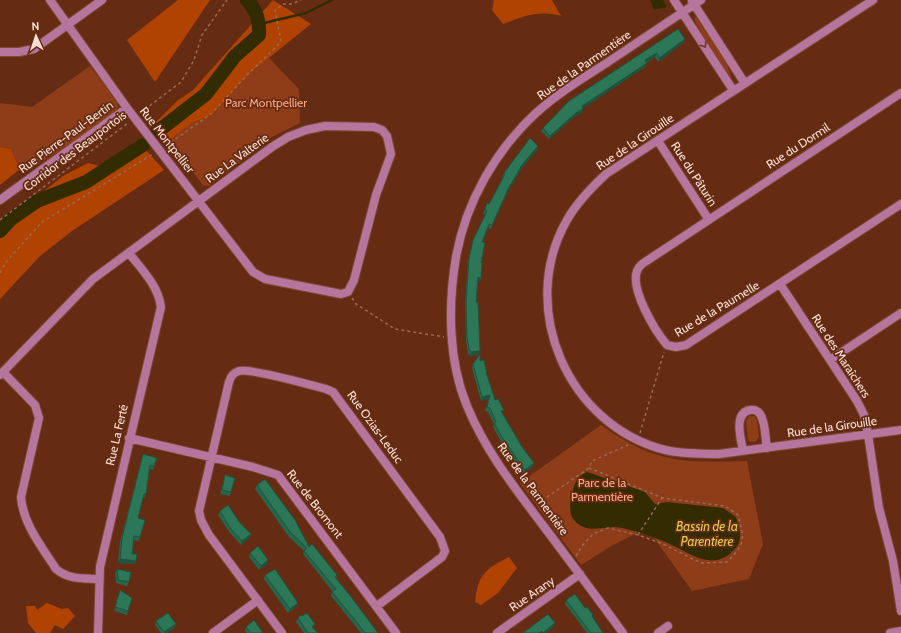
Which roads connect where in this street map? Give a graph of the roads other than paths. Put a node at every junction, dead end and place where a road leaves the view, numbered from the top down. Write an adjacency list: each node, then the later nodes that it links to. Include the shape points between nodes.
1 (50, 0): 7 (street, Rue Montpellier)
2 (102, 0): 7 (street)
3 (674, 0): 6 (street)
4 (873, 0): 9 (street, Rue de la Girouille)
5 (696, 2): 6 (street, Rue de la Parmentière); 9 (street)
6 (682, 12): 10 (street, one-way to 10); 30 (street, Rue de la Parmentière, via 564,91 536,113 510,140 488,171 474,200 460,237 452,280 452,339 456,367 469,412 502,471)
7 (68, 24): 8 (street, via 34,48 19,52); 12 (street, Rue Montpellier)
8 (0, 52)
9 (744, 82): 10 (street, Rue de la Girouille)
10 (733, 90): 13 (street, Rue de la Girouille)
11 (901, 93): 17 (street, Rue du Dormil)
12 (127, 108): 14 (street, Rue Pierre-Paul-Bertin); 15 (street, Rue Montpellier)
13 (658, 140): 17 (street, Rue du Pâturin); 28 (street, Rue de la Girouille, via 606,174 585,194 567,220 556,244 549,278 547,304 551,330 558,355 571,382 587,402 622,431 664,450 689,454)
14 (0, 200)
15 (199, 200): 18 (street, Rue La Valterie); 20 (street, Rue Montpellier, via 253,272 265,279 341,294); 20 (street, Rue La Valterie, via 272,147 306,130 325,126 357,126 382,130 387,136 391,154 376,195 354,280)
16 (901, 204): 19 (street, Rue de la Paumelle)
17 (709, 220): 19 (street, Rue de la Paumelle, via 642,264 637,270 635,279 648,317 667,345 686,345)
18 (129, 253): 23 (street, Rue La Valterie, via 93,279); 26 (street, Rue La Ferté, via 155,287 161,306)
19 (780, 284): 22 (street, Rue des Maraîchers)
20 (348, 292)
21 (901, 313): 22 (street)
22 (830, 360): 25 (street, Rue des Maraîchers, via 857,401 864,415)
23 (1, 374): 31 (street, via 35,405 39,418 20,497 25,519 56,569 62,574 72,578)
24 (901, 430): 25 (street, Rue de la Girouille)
25 (868, 434): 27 (street, Rue de la Girouille); 34 (street, Rue des Maraîchers, via 879,508 893,561)
26 (129, 438): 29 (street, Rue de Bromont); 31 (street, Rue La Ferté)
27 (767, 448): 28 (street, Rue de la Girouille); 28 (street, via 760,412 753,409 742,414 740,422)
28 (743, 451)
29 (211, 457): 32 (street, Rue Ozias-Leduc, via 199,512 201,520 209,535); 33 (street, Rue de Bromont, via 278,475); 33 (street, Rue Ozias-Leduc, via 229,382 231,376 237,372 252,372 333,392 444,544 445,551 442,557)
30 (580, 574): 42 (street, Rue Arany); 43 (street, Rue de la Parmentière)
31 (99, 579): 38 (street, Rue La Ferté)
32 (258, 600): 39 (street); 40 (street, Rue Ozias-Leduc)
33 (377, 606): 41 (street, Rue de Bromont)
34 (901, 611)
35 (668, 626): 44 (street)
36 (901, 631): 37 (street)
37 (890, 632)
38 (98, 633)
39 (213, 633)
40 (282, 633)
41 (396, 633)
42 (497, 633)
43 (623, 633)
44 (658, 633)

